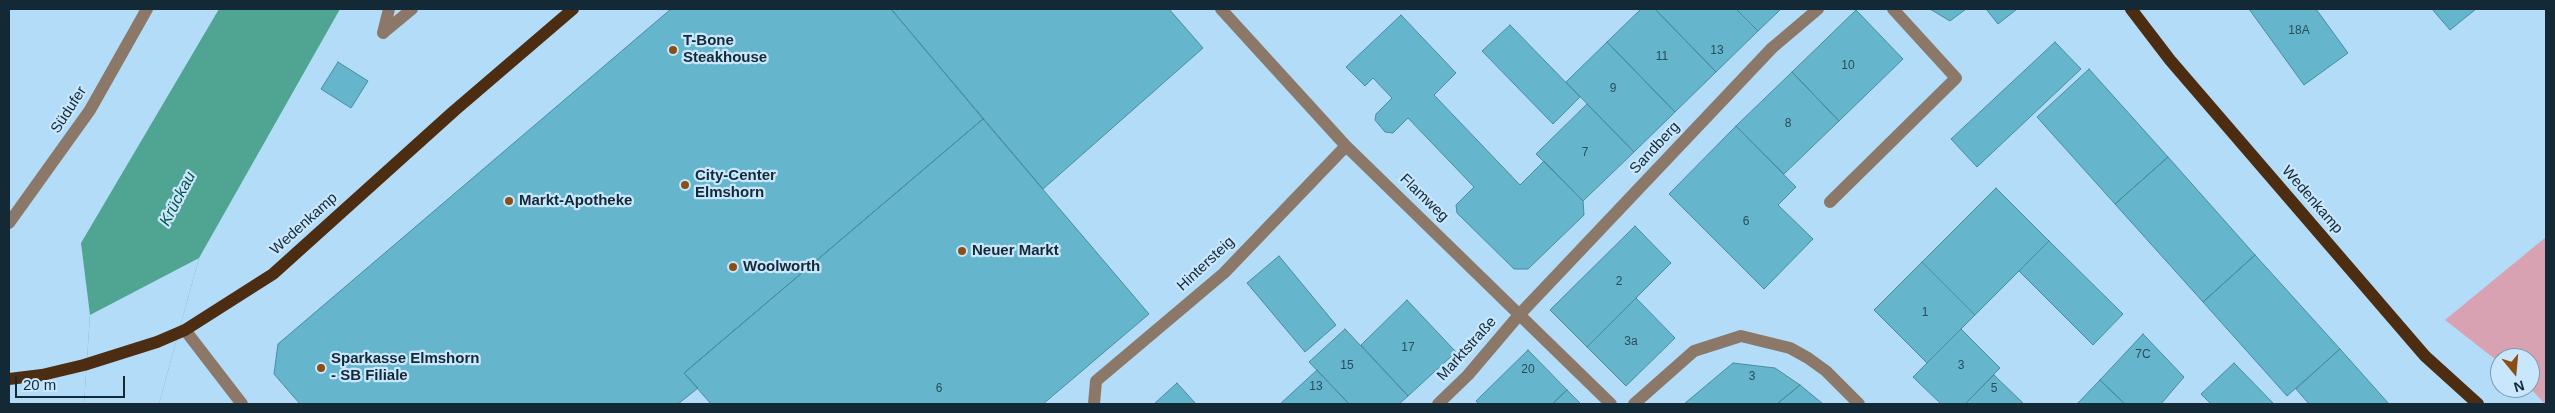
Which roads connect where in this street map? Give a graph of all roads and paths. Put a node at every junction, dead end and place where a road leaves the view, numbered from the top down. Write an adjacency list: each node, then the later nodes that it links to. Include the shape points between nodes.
1 (147, 9): 11 (street, Südufer, via 90,110)
2 (389, 9): 3 (street, via 383,33)
3 (412, 9)
4 (573, 9): 13 (main road, Wedenkamp, via 273,274)
5 (1221, 9): 9 (street, Flamweg)
6 (1818, 9): 12 (street, Sandberg, via 1772,48)
7 (1893, 9): 10 (street, via 1956,78)
8 (2130, 9): 21 (main road, Wedenkamp, via 2170,60 2425,356)
9 (1346, 146): 12 (street, Flamweg); 16 (street, Hintersteig, via 1224,273 1096,381)
10 (1830, 202)
11 (9, 223)
12 (1519, 315): 17 (street, Marktstraße, via 1468,375); 18 (street, Flamweg)
13 (185, 330): 14 (main road, Wedenkamp, via 84,365); 15 (street)
14 (9, 379)
15 (242, 404)
16 (1094, 404)
17 (1438, 404)
18 (1611, 404)
19 (1634, 404): 20 (street, via 1694,351 1741,336 1790,348 1808,358)
20 (1859, 404)
21 (2478, 404)

